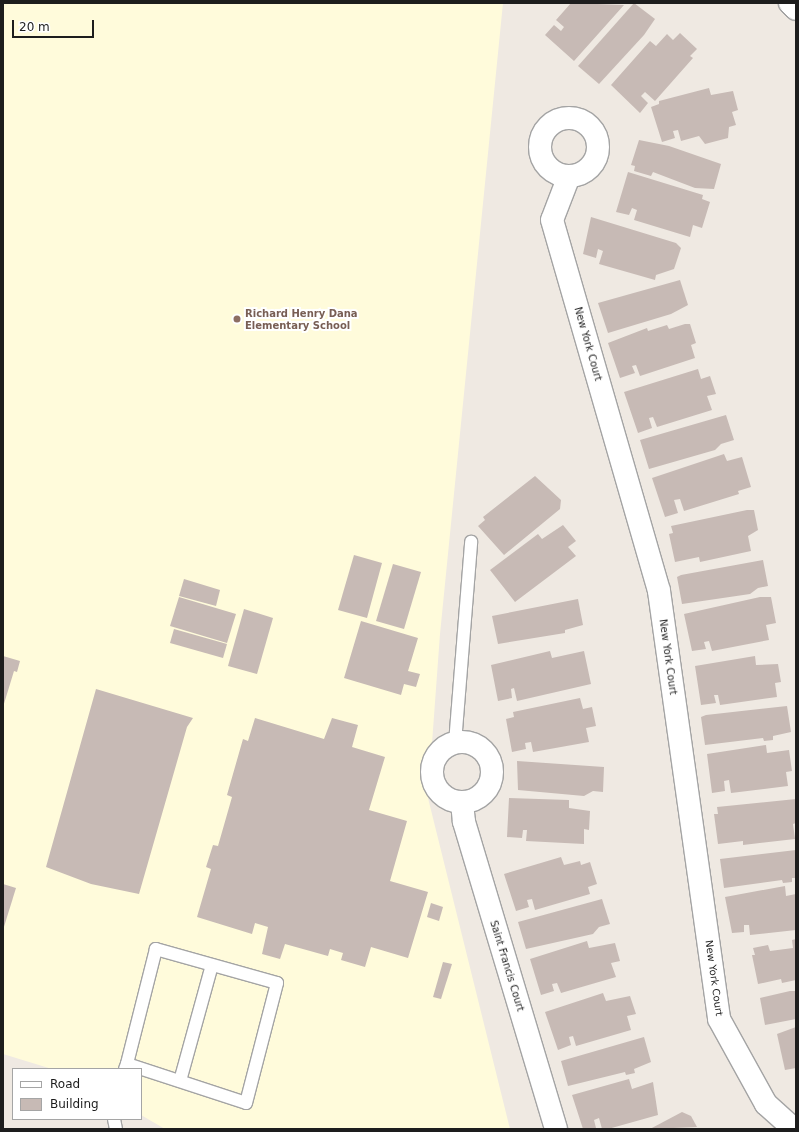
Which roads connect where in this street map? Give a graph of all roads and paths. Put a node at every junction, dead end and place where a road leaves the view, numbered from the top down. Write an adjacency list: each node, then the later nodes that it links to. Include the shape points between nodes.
1 (790, 3): 2 (street)
2 (796, 8)
3 (568, 176): 12 (street, New York Court, via 552,220 659,591 719,1019 766,1104)
4 (471, 542): 5 (lane)
5 (455, 743): 6 (street, via 439,751 433,761 431,773 440,794); 6 (street, via 473,744 483,750 492,772 484,794)
6 (462, 803): 11 (street, Saint Francis Court, via 464,822)
7 (212, 965): 8 (lane, via 156,949); 10 (lane); 10 (lane, via 277,983 246,1103)
8 (126, 1066)
9 (142, 1070): 10 (lane)
10 (180, 1081)
11 (556, 1129)
12 (794, 1129)

